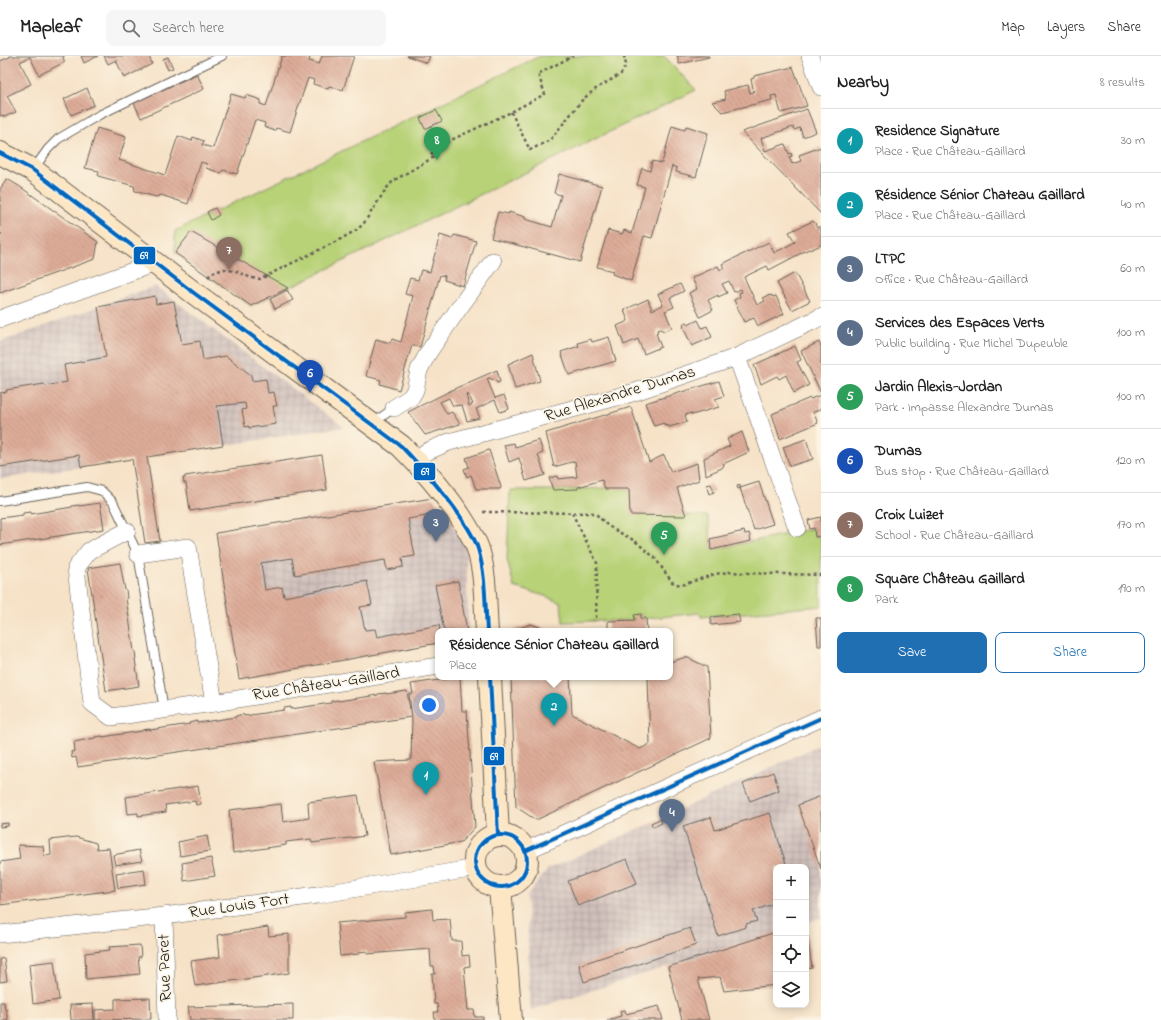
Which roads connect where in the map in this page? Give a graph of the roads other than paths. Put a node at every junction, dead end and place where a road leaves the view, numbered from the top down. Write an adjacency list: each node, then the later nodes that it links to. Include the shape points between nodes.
1 (222, 56): 5 (lane, via 99,114 58,139)
2 (810, 56): 3 (street)
3 (821, 87)
4 (0, 153): 5 (street)
5 (32, 170): 7 (street)
6 (494, 261): 11 (street, via 428,353 419,370 411,397)
7 (155, 263): 9 (street); 12 (street)
8 (821, 317): 10 (street, Rue Alexandre Dumas)
9 (0, 319)
10 (737, 357): 13 (street, Rue Alexandre Dumas, via 632,393 449,442 426,452); 15 (street)
11 (394, 408): 12 (lane)
12 (372, 424): 13 (street)
13 (416, 461): 18 (street, via 461,517 478,547 483,567)
14 (0, 501): 16 (lane, via 87,487 102,491 113,502)
15 (797, 528)
16 (127, 531): 17 (lane); 22 (street, Rue Château-Gaillard, via 89,552 76,568 92,703 111,717)
17 (138, 554): 21 (street, via 188,547); 22 (lane)
18 (487, 628)
19 (435, 666): 21 (street, Rue Château-Gaillard)
20 (490, 680): 24 (street)
21 (214, 703): 22 (street, Rue Château-Gaillard)
22 (164, 710)
23 (821, 718): 25 (street)
24 (498, 836): 25 (street, via 514,839); 26 (street, via 483,843 478,851)
25 (525, 851): 27 (street, via 528,860 523,876 509,886)
26 (476, 868): 27 (street, via 483,879); 28 (street, Rue Louis Fort, via 316,895)
27 (500, 887): 31 (street)
28 (164, 916): 29 (street, Rue Louis Fort); 30 (street, Rue Paret)
29 (0, 934)
30 (167, 1020)
31 (511, 1020)

